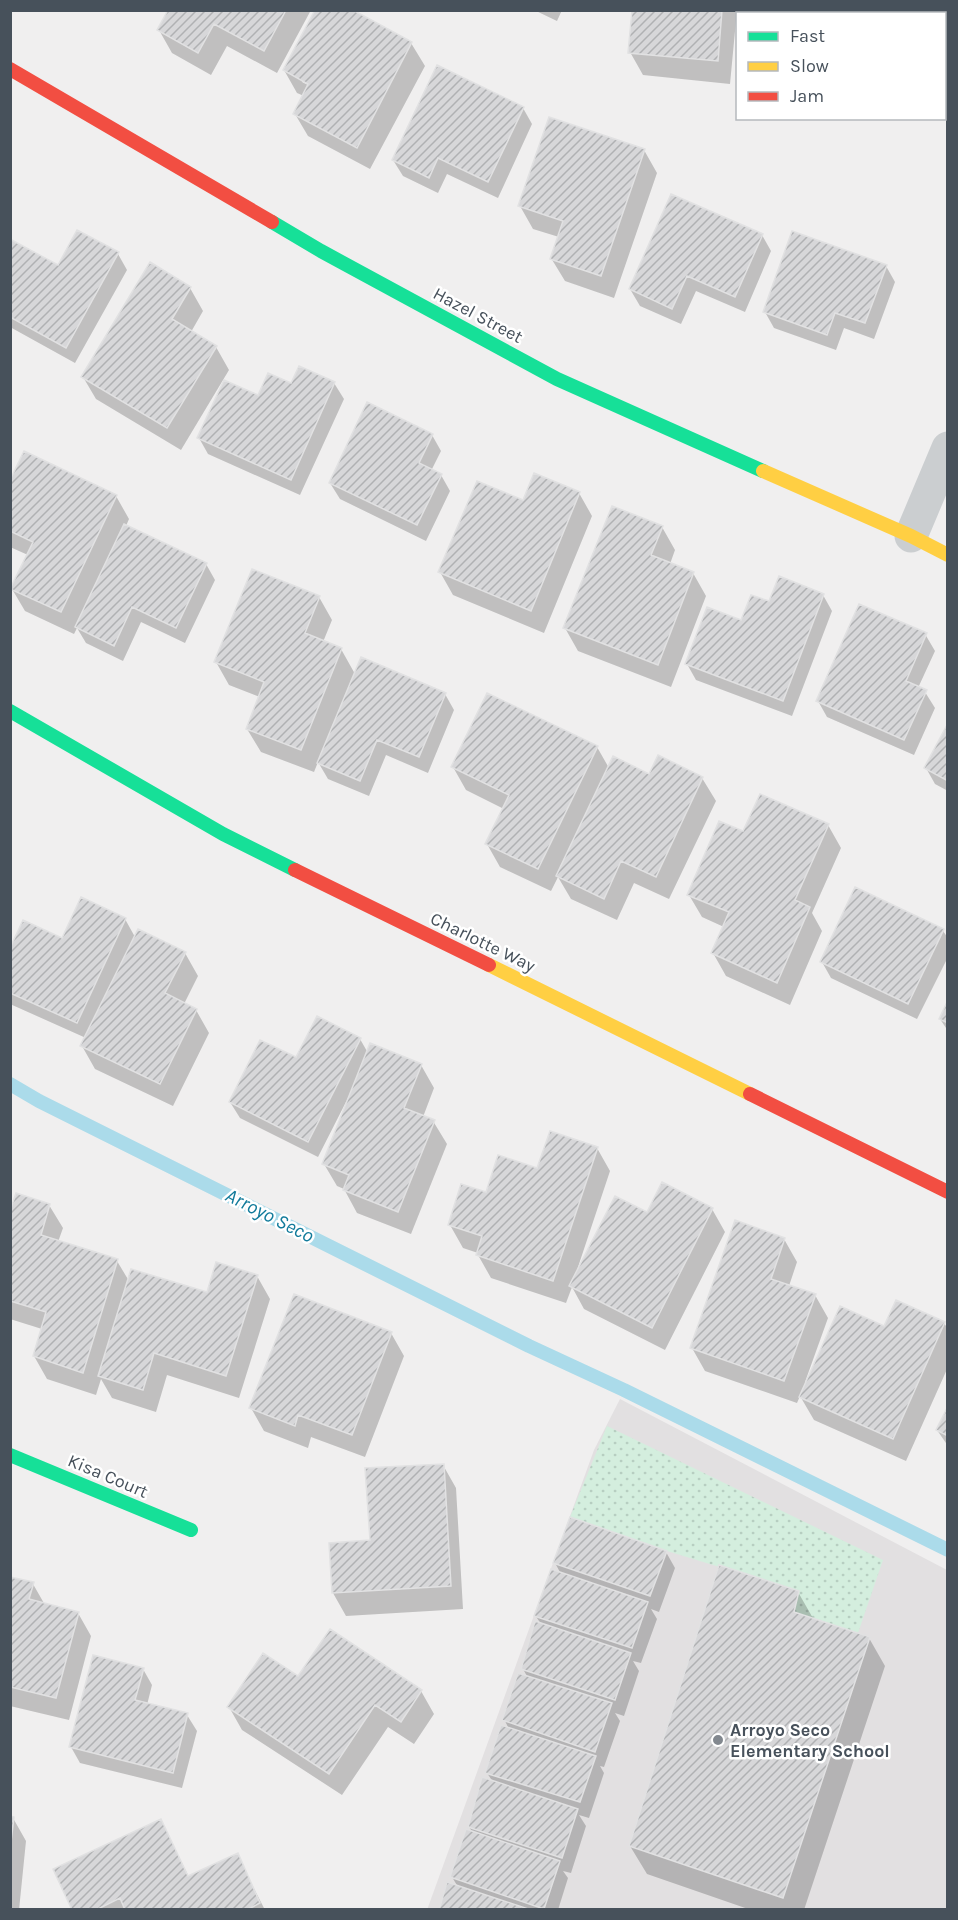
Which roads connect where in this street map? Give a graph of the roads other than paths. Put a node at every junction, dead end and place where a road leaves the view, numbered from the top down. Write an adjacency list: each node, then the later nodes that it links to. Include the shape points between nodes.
1 (10, 69): 3 (street, Hazel Street, via 321,251 557,379)
2 (948, 448): 3 (street)
3 (911, 536): 4 (street, Hazel Street)
4 (948, 555)
5 (10, 711): 6 (street, Charlotte Way, via 222,834)
6 (948, 1191)
7 (10, 1455): 8 (street, Kisa Court)
8 (191, 1530)

